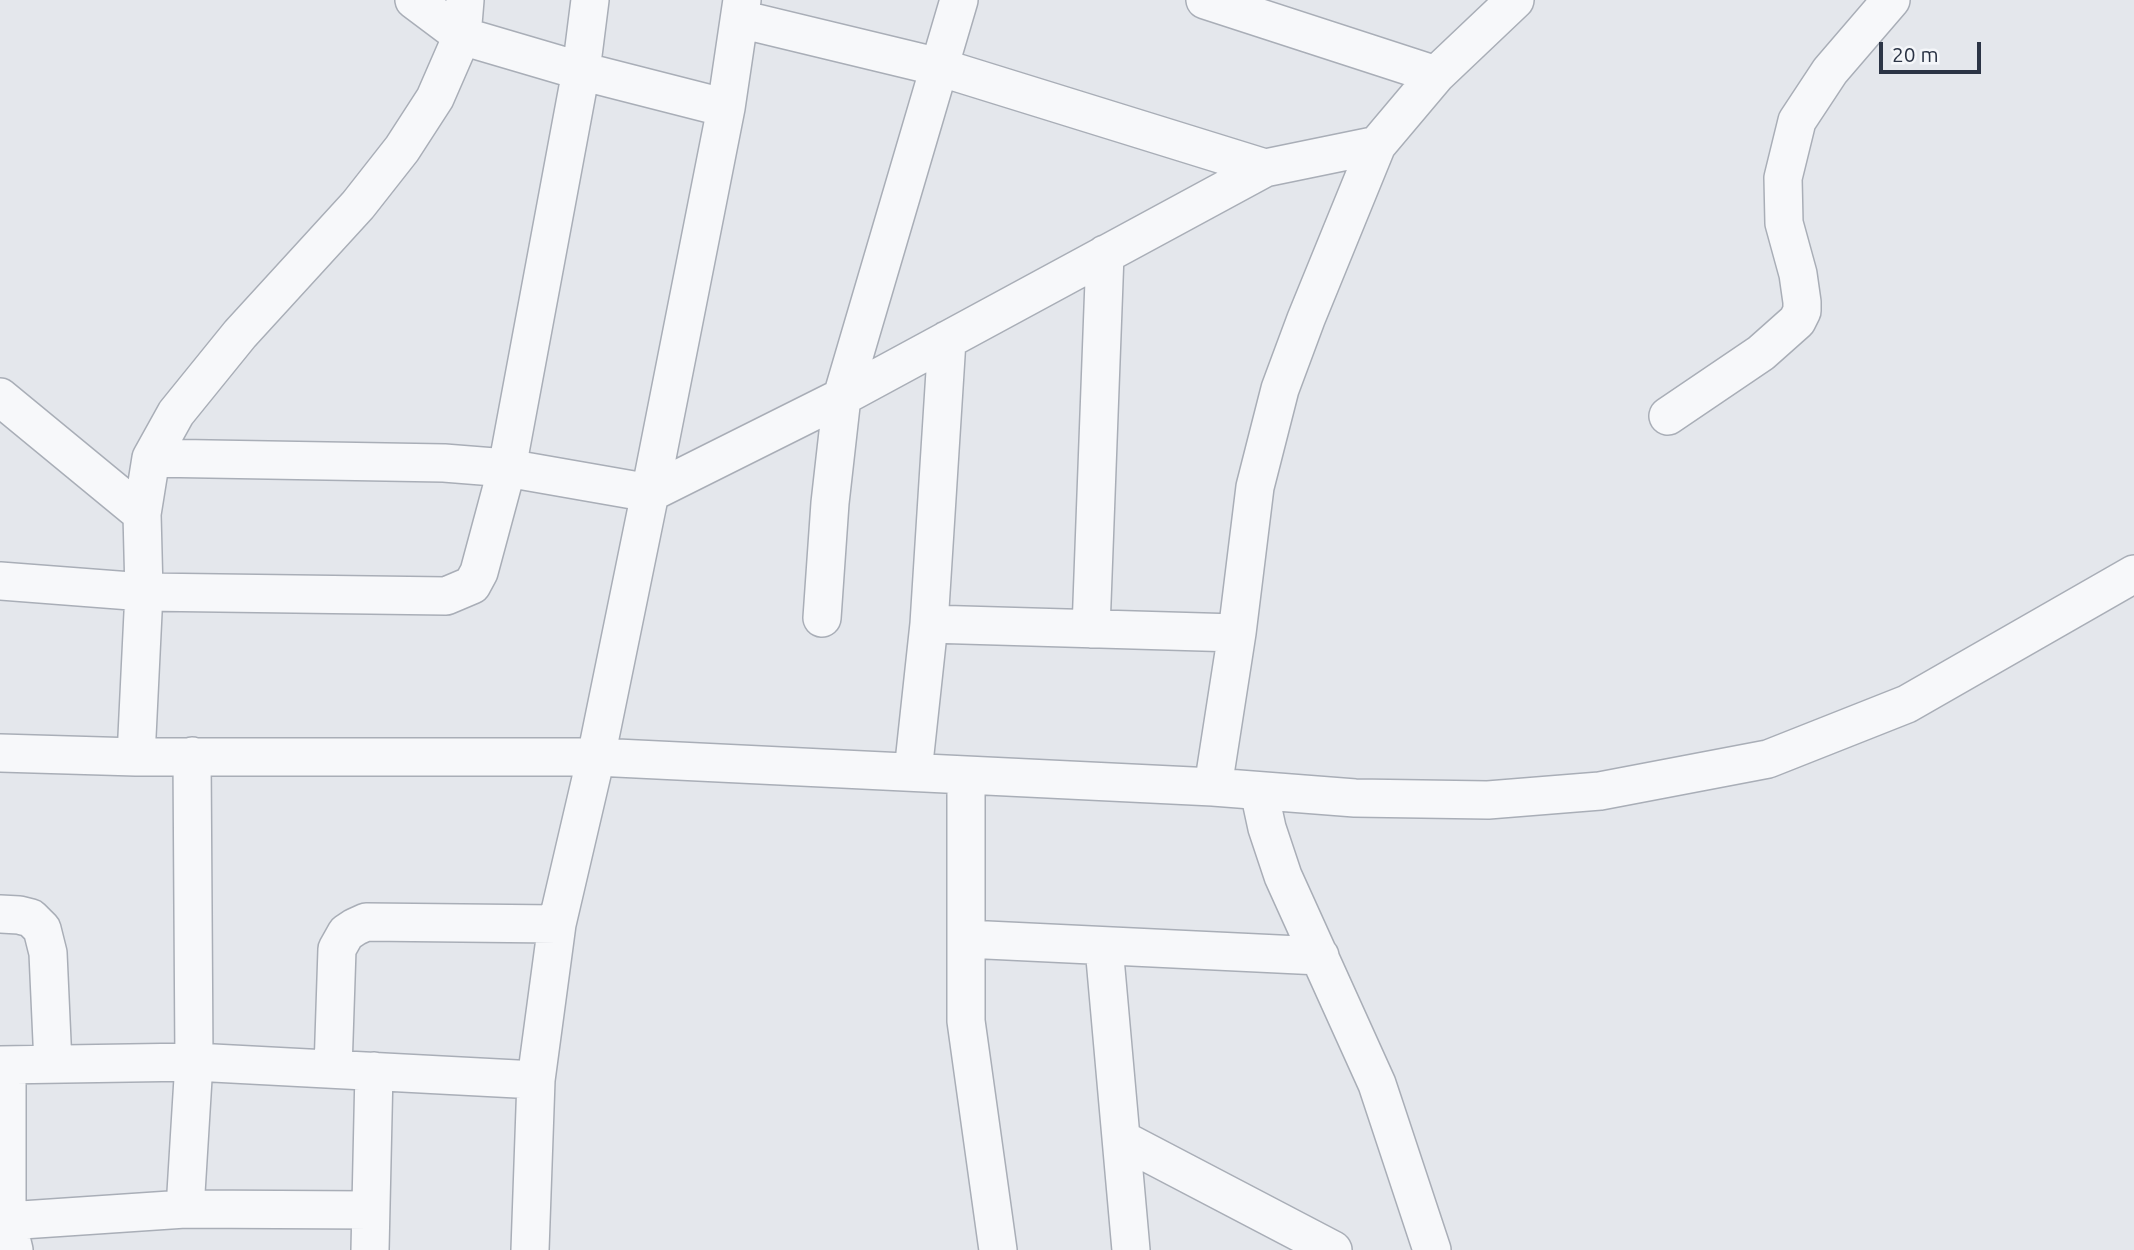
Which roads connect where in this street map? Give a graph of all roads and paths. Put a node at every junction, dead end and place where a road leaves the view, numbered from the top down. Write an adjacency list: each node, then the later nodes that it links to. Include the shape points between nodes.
1 (414, 0): 9 (street)
2 (465, 0): 9 (street)
3 (590, 0): 11 (street)
4 (960, 0): 10 (street)
5 (1205, 0): 12 (street)
6 (1515, 0): 12 (street)
7 (1891, 0): 20 (street, via 1830,71 1797,121 1783,178 1784,223 1802,302 1797,321 1761,353)
8 (741, 10): 10 (street); 13 (street)
9 (462, 36): 11 (street); 21 (street, via 435,98 402,149 358,205 232,344 176,413)
10 (939, 66): 15 (street); 19 (street)
11 (581, 71): 13 (street); 22 (street)
12 (1436, 75): 14 (street)
13 (726, 108): 23 (street)
14 (1377, 145): 15 (street); 31 (street, via 1280,389 1255,487)
15 (1265, 168): 16 (street)
16 (1105, 254): 17 (street); 30 (street)
17 (947, 340): 19 (street); 29 (street)
18 (0, 397): 24 (street)
19 (842, 397): 23 (street); 28 (street)
20 (1668, 416)
21 (151, 458): 22 (street); 24 (street)
22 (507, 468): 23 (street); 27 (street, via 479,572 463,591 446,596)
23 (650, 493): 35 (street)
24 (142, 514): 27 (street)
25 (2134, 574): 39 (street, via 1907,704 1768,759 1600,791 1488,800)
26 (0, 581): 27 (street)
27 (144, 592): 34 (street)
28 (822, 618)
29 (929, 624): 30 (street); 36 (street)
30 (1091, 628): 31 (street)
31 (1237, 633): 38 (street)
32 (0, 753): 34 (street)
33 (192, 756): 34 (street); 35 (street); 45 (street)
34 (136, 757)
35 (596, 757): 36 (street); 41 (street)
36 (913, 772): 37 (street)
37 (966, 775): 38 (street); 42 (street)
38 (1213, 787): 39 (street)
39 (1259, 791): 44 (street, via 1283,876)
40 (0, 914): 46 (street, via 31,918 43,929)
41 (557, 924): 48 (street, via 366,922 355,927 337,949); 50 (street)
42 (966, 939): 43 (street); 57 (street, via 966,1021)
43 (1104, 947): 44 (street); 51 (street)
44 (1320, 956): 60 (street, via 1377,1084)
45 (194, 1062): 46 (street); 48 (street); 52 (street)
46 (53, 1064): 47 (street)
47 (3, 1065): 54 (street)
48 (333, 1069): 49 (street)
49 (374, 1071): 50 (street); 53 (street)
50 (536, 1080): 56 (street)
51 (1123, 1140): 58 (street); 59 (street)
52 (185, 1209): 53 (street); 54 (street)
53 (370, 1210): 55 (street)
54 (10, 1235)
55 (370, 1250)
56 (530, 1250)
57 (998, 1250)
58 (1131, 1250)
59 (1333, 1250)
60 (1432, 1250)

